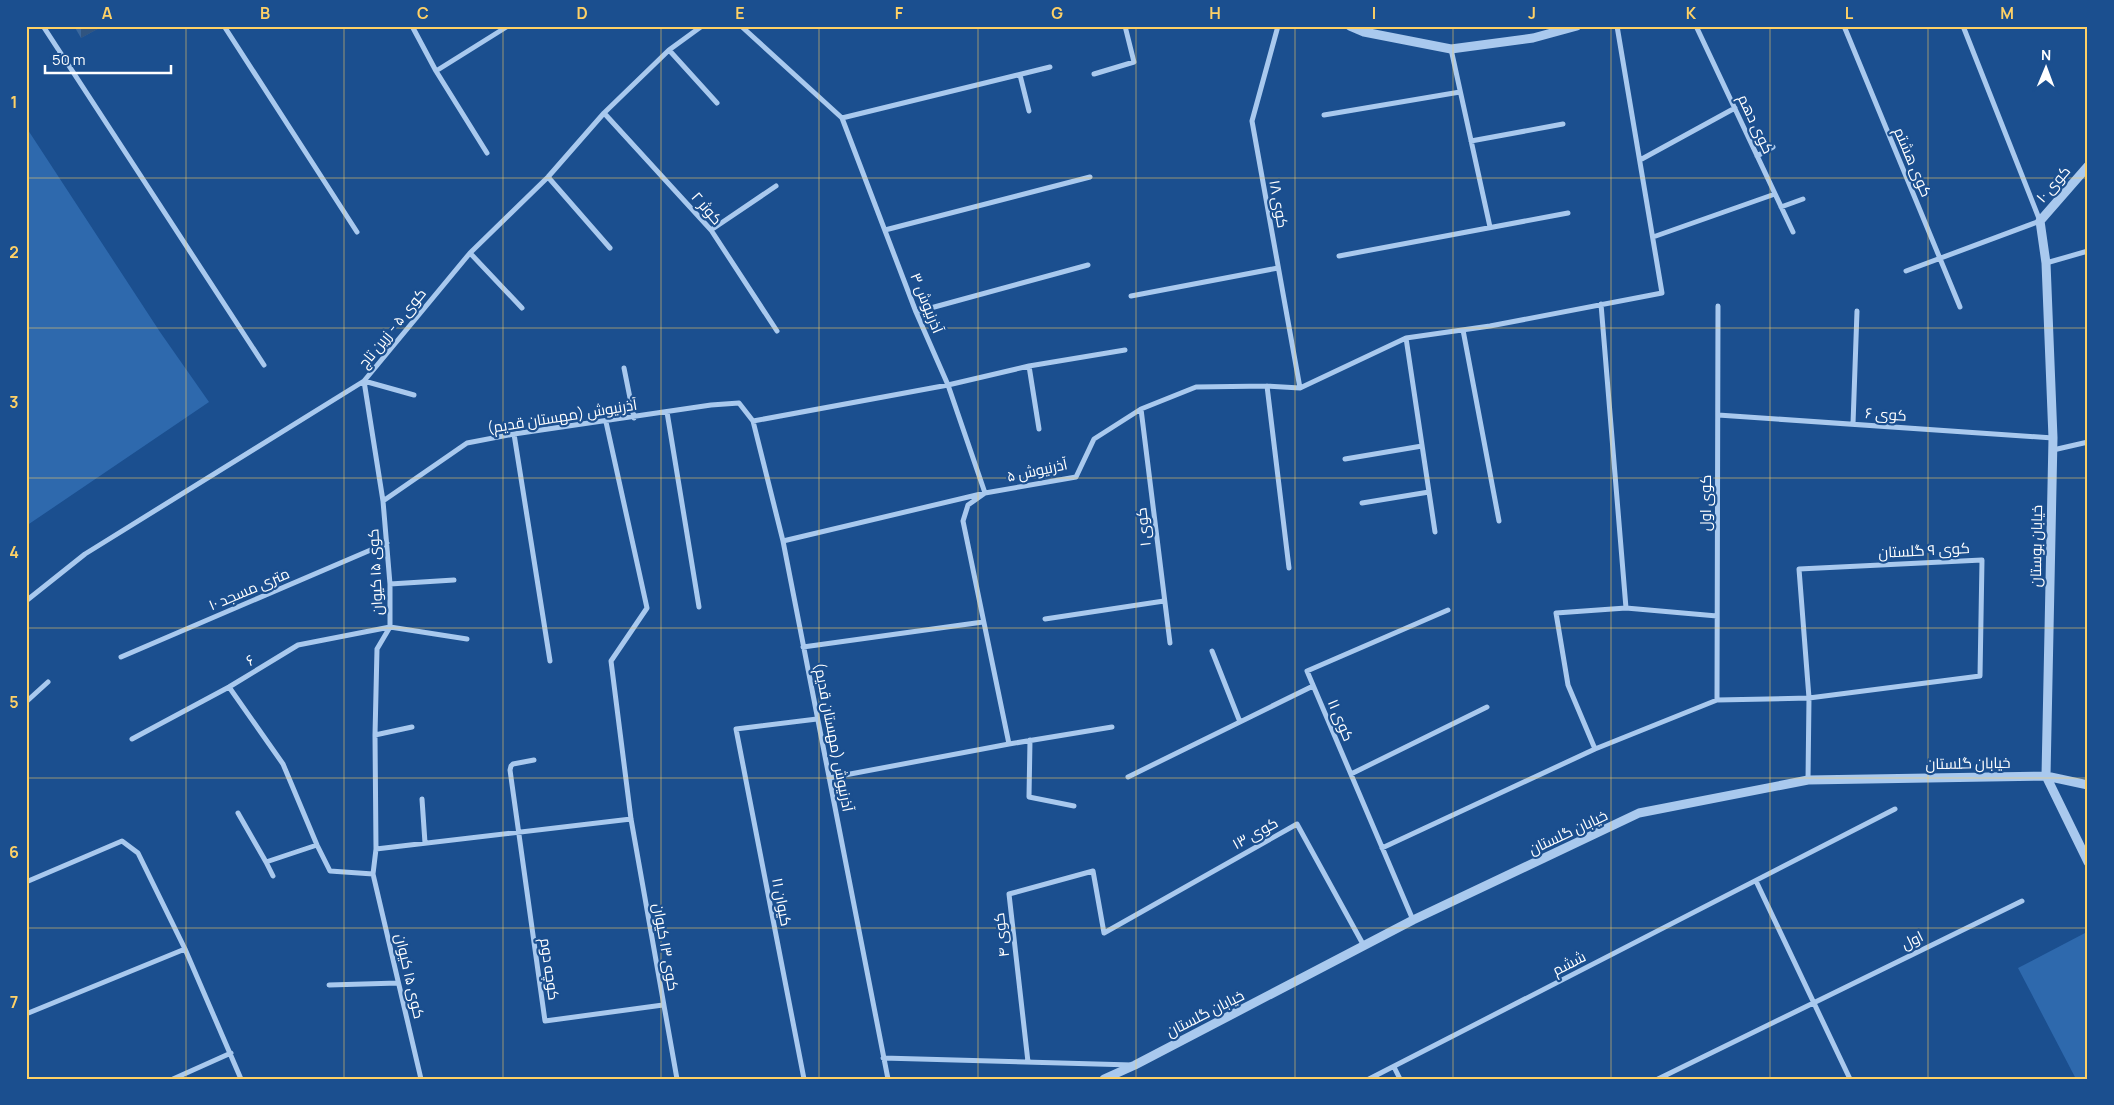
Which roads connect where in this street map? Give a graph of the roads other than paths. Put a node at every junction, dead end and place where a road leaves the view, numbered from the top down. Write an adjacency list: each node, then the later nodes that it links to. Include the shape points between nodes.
1 (43, 26): 70 (street)
2 (224, 26): 47 (street)
3 (412, 26): 18 (street)
4 (508, 26): 18 (street)
5 (702, 26): 16 (street, کوی ۵ - زرین تاج)
6 (741, 26): 27 (street, آذرنیوش ۳)
7 (1125, 26): 19 (street, via 1134,62)
8 (1278, 26): 57 (street, کوی ۱۸, via 1252,121)
9 (1350, 26): 15 (street, via 1364,32)
10 (1577, 26): 15 (street, via 1533,38)
11 (1617, 26): 33 (street)
12 (1696, 26): 23 (street, کوی دهم)
13 (1844, 26): 54 (street, کوی هشتم)
14 (1963, 26): 43 (street)
15 (1451, 49): 21 (street)
16 (669, 50): 22 (street); 25 (street, کوی ۵ - زرین تاج)
17 (1050, 67): 20 (street)
18 (436, 71): 31 (street)
19 (1094, 74)
20 (1020, 75): 24 (street); 27 (street)
21 (1460, 92): 26 (street); 29 (street)
22 (717, 103)
23 (1734, 108): 32 (street, کوی دهم); 33 (street)
24 (1029, 111)
25 (604, 113): 35 (street, کوی ۵ - زرین تاج); 45 (street, کوثر ۲)
26 (1324, 115)
27 (842, 118): 46 (street, آذرنیوش ۳)
28 (1563, 124): 29 (street)
29 (1471, 141): 44 (street)
30 (1772, 147): 32 (street)
31 (486, 153)
32 (1757, 156): 39 (street, کوی دهم)
33 (1640, 160): 49 (street)
34 (2086, 168): 37 (street); 43 (street, کوی ۱۰)
35 (548, 177): 50 (street); 52 (street, کوی ۵ - زرین تاج)
36 (1090, 177): 46 (street)
37 (2088, 179)
38 (776, 186): 45 (street)
39 (1775, 194): 41 (street, کوی دهم); 49 (street)
40 (1803, 199): 41 (street)
41 (1781, 207): 48 (street, کوی دهم)
42 (1568, 213): 44 (street)
43 (2040, 221): 54 (street); 55 (street, خیابان بوستان)
44 (1490, 227): 53 (street)
45 (711, 230): 67 (street, کوثر ۲)
46 (885, 230): 65 (street, آذرنیوش ۳)
47 (358, 232)
48 (1793, 232)
49 (1653, 237): 60 (street, via 1662,293)
50 (610, 248)
51 (2088, 251): 55 (street)
52 (470, 253): 63 (street); 73 (street, کوی ۵ - زرین تاج)
53 (1339, 256)
54 (1940, 259): 58 (street); 62 (street, کوی هشتم)
55 (2046, 263): 87 (street, خیابان بوستان)
56 (1088, 265): 65 (street)
57 (1278, 268): 59 (street); 76 (street, کوی ۱۸)
58 (1906, 271)
59 (1131, 296)
60 (1601, 304): 66 (street); 106 (street)
61 (1718, 306): 80 (street, کوی اول)
62 (1960, 307)
63 (522, 308)
64 (1857, 311): 84 (street)
65 (916, 312): 74 (street, آذرنیوش ۳)
66 (1463, 330): 68 (street); 96 (street)
67 (776, 331)
68 (1406, 338): 76 (street); 89 (street)
69 (1125, 350): 71 (street)
70 (264, 365)
71 (1029, 366): 74 (street); 85 (street)
72 (624, 368): 81 (street)
73 (364, 381): 77 (street); 94 (street, کوی ۱۵ کیوان); 104 (street, کوی ۵ - زرین تاج, via 86,554)
74 (948, 385): 82 (street); 93 (street, آذرنیوش ۳)
75 (1267, 386): 76 (street, آذرنیوش ۵); 78 (street, آذرنیوش ۵, via 1196,387); 100 (street)
76 (1300, 388)
77 (414, 395)
78 (1141, 409): 93 (street, آذرنیوش ۵, via 1094,439 1076,477); 103 (street, کوی ۱)
79 (667, 412): 81 (street, آذرنیوش (مهستان قدیم)); 82 (street, آذرنیوش (مهستان قدیم), via 739,403); 105 (street)
80 (1718, 415): 84 (street, کوی ۶); 108 (street, کوی اول)
81 (634, 418): 83 (street, آذرنیوش (مهستان قدیم))
82 (753, 421): 98 (street, آذرنیوش (مهستان قدیم))
83 (606, 422): 86 (street, آذرنیوش (مهستان قدیم)); 145 (street, کوی ۱۳ کیوان, via 646,608 611,662)
84 (1853, 424): 87 (street, کوی ۶)
85 (1039, 429)
86 (514, 434): 94 (street, آذرنیوش (مهستان قدیم), via 468,444); 117 (street)
87 (2053, 438): 90 (street, خیابان بوستان)
88 (2088, 442): 90 (street)
89 (1422, 446): 91 (street); 92 (street)
90 (2052, 450): 136 (street, خیابان بوستان)
91 (1345, 459)
92 (1429, 492): 95 (street); 97 (street)
93 (985, 493): 98 (street, آذرنیوش ۵); 110 (street, via 968,505 963,521)
94 (383, 502): 99 (street, کوی ۱۵ کیوان)
95 (1362, 504)
96 (1499, 521)
97 (1435, 532)
98 (783, 541): 114 (street, آذرنیوش (مهستان قدیم))
99 (387, 543): 102 (street, کوی ۱۵ کیوان); 116 (street, ۱۰ متری مسجد)
100 (1289, 568)
101 (454, 580): 102 (street)
102 (390, 584): 111 (street, کوی ۱۵ کیوان)
103 (1164, 600): 109 (street); 113 (street, کوی ۱)
104 (26, 601)
105 (699, 608)
106 (1626, 608): 108 (street); 133 (street, via 1556,614 1568,686)
107 (1448, 610): 119 (street, کوی ۱۱, via 1307,671)
108 (1717, 616): 122 (street, کوی اول)
109 (1045, 619)
110 (983, 622): 114 (street); 132 (street)
111 (390, 627): 112 (street, ۶); 120 (street, ۶, via 298,645); 129 (street, کوی ۱۵ کیوان, via 377,649)
112 (467, 639)
113 (1170, 643)
114 (803, 647): 125 (street, آذرنیوش (مهستان قدیم))
115 (1212, 651): 126 (street)
116 (121, 657)
117 (550, 661)
118 (48, 682): 123 (street)
119 (1313, 686): 126 (street); 135 (street, کوی ۱۱)
120 (229, 688): 130 (street, ۶); 148 (street, via 283,764)
121 (1809, 698): 121 (street, کوی ۹ گلستان, via 1980,676 1982,560 1799,569); 122 (street, کوی ۹ گلستان); 139 (street, کوی ۹ گلستان)
122 (1717, 700): 133 (street)
123 (26, 702)
124 (1488, 707): 135 (street)
125 (817, 719): 138 (street, آذرنیوش (مهستان قدیم)); 176 (street, کیوان ۱۱, via 736,729)
126 (1240, 722): 137 (street)
127 (412, 727): 129 (street)
128 (1112, 727): 131 (street)
129 (374, 735): 150 (street, کوی ۱۵ کیوان)
130 (132, 739)
131 (1030, 740): 132 (street); 142 (street, via 1029,797)
132 (1009, 744): 138 (street)
133 (1595, 749): 149 (street)
134 (534, 760): 146 (street, via 510,766)
135 (1351, 774): 149 (street, کوی ۱۱)
136 (2046, 776): 139 (street, خیابان گلستان); 140 (street, خیابان گلستان); 152 (street, خیابان بوستان)
137 (1128, 777)
138 (829, 778): 168 (street, آذرنیوش (مهستان قدیم))
139 (1808, 780): 158 (street, خیابان گلستان, via 1639,814)
140 (2088, 785)
141 (422, 799): 147 (street)
142 (1074, 806)
143 (1895, 809): 155 (street, ششم)
144 (238, 813): 151 (street)
145 (632, 819): 146 (street); 165 (street, کوی ۱۳ کیوان)
146 (518, 832): 147 (street); 165 (street, کوچه دوم, via 544,1021)
147 (425, 843): 150 (street)
148 (318, 845): 151 (street); 153 (street, via 330,871)
149 (1382, 848): 158 (street, کوی ۱۱)
150 (376, 849): 153 (street, کوی ۱۵ کیوان)
151 (266, 862): 154 (street)
152 (2088, 862)
153 (373, 874): 162 (street, کوی ۱۵ کیوان)
154 (273, 876)
155 (1756, 881): 164 (street); 171 (street, ششم)
156 (26, 882): 161 (street, via 122,841 138,853)
157 (2022, 900): 164 (street, اول)
158 (1413, 920): 160 (street, خیابان گلستان)
159 (1104, 932): 160 (street, کوی ۱۳, via 1297,824); 169 (street, کوی ۴, via 1093,872 1009,894)
160 (1364, 946): 170 (street, خیابان گلستان)
161 (185, 949): 166 (street); 167 (street)
162 (398, 983): 163 (street); 174 (street, کوی ۱۵ کیوان)
163 (330, 986)
164 (1814, 1003): 181 (street, اول); 182 (street)
165 (663, 1005): 175 (street, کوی ۱۳ کیوان)
166 (26, 1014)
167 (231, 1053): 172 (street); 173 (street)
168 (883, 1058): 169 (street); 177 (street, آذرنیوش (مهستان قدیم))
169 (1028, 1062): 170 (street)
170 (1135, 1065): 178 (street, خیابان گلستان)
171 (1394, 1067): 179 (street, ششم); 180 (street)
172 (173, 1079)
173 (241, 1079)
174 (421, 1079)
175 (677, 1079)
176 (804, 1079)
177 (888, 1079)
178 (1104, 1079)
179 (1369, 1079)
180 (1400, 1079)
181 (1658, 1079)
182 (1850, 1079)

